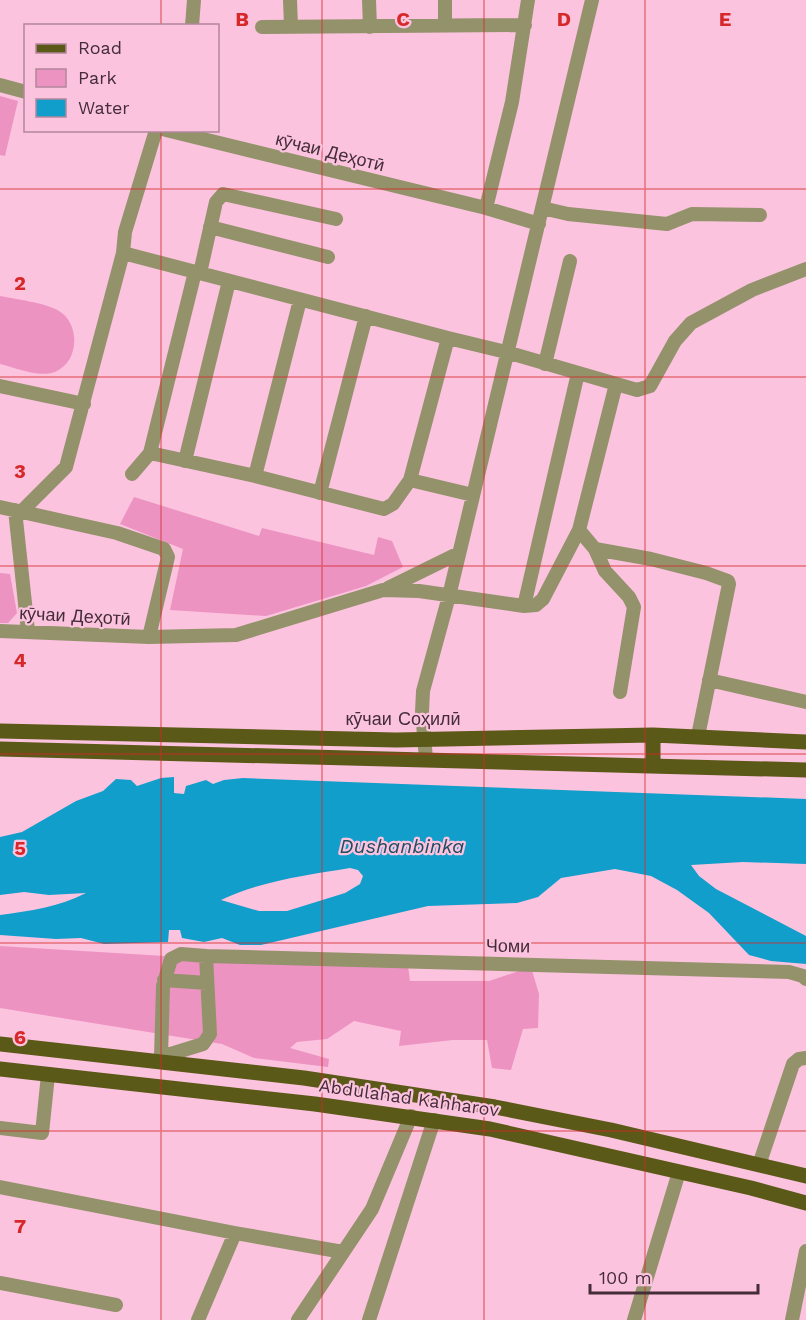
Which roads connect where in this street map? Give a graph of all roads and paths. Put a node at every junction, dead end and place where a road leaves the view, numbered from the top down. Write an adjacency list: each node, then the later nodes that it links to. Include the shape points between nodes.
1 (194, 0): 7 (street)
2 (290, 0): 10 (street)
3 (369, 0): 12 (street)
4 (445, 0): 8 (street)
5 (528, 0): 9 (street)
6 (592, 0): 18 (street)
7 (192, 24)
8 (445, 25): 9 (street); 12 (street)
9 (525, 25): 17 (street, via 512,102)
10 (291, 26): 11 (street); 12 (street)
11 (262, 27)
12 (370, 27)
13 (0, 85): 14 (street)
14 (24, 91)
15 (155, 132): 23 (street, via 125,232)
16 (174, 132): 17 (street, кӯчаи Деҳотӣ)
17 (486, 208): 21 (street, кӯчаи Деҳотӣ)
18 (542, 208): 19 (street, via 667,224 692,213); 21 (street)
19 (760, 214)
20 (336, 219): 22 (street, via 224,194 216,202)
21 (539, 224): 32 (street)
22 (210, 227): 24 (street); 27 (street)
23 (123, 254): 27 (street); 37 (street)
24 (328, 257)
25 (570, 261): 33 (street)
26 (806, 269): 35 (street, via 752,291 691,323 675,341 650,386 637,390)
27 (197, 273): 28 (street); 38 (street)
28 (229, 281): 29 (street); 39 (street)
29 (300, 300): 30 (street); 41 (street)
30 (366, 316): 31 (street); 43 (street)
31 (448, 338): 32 (street); 42 (street)
32 (506, 352): 33 (street); 44 (street)
33 (545, 364): 34 (street)
34 (578, 374): 35 (street); 52 (street)
35 (616, 384): 47 (street)
36 (0, 386): 37 (street)
37 (84, 404): 46 (street, via 66,467)
38 (150, 453): 39 (street); 40 (street)
39 (185, 460): 41 (street)
40 (132, 474)
41 (255, 476): 43 (street)
42 (410, 480): 43 (street, via 393,504 384,509); 44 (street)
43 (320, 493)
44 (472, 495): 49 (street)
45 (0, 507): 46 (street, кӯчаи Деҳотӣ)
46 (18, 511): 54 (street); 55 (street, кӯчаи Деҳотӣ, via 117,533 164,549 168,556)
47 (579, 530): 48 (street); 52 (street, via 543,599 536,605)
48 (595, 549): 56 (street, via 651,559 728,581); 57 (street, via 605,571 634,607)
49 (459, 553): 50 (street); 51 (street)
50 (383, 590): 51 (street, кӯчаи Деҳотӣ); 55 (street, кӯчаи Деҳотӣ, via 236,635)
51 (449, 596): 52 (street, кӯчаи Деҳотӣ); 62 (street, via 423,691)
52 (524, 606)
53 (0, 631): 54 (street, кӯчаи Деҳотӣ)
54 (28, 631): 55 (street, кӯчаи Деҳотӣ)
55 (149, 638)
56 (709, 680): 58 (street); 61 (street)
57 (620, 692)
58 (806, 702)
59 (0, 731): 62 (main road, кӯчаи Соҳилӣ)
60 (653, 735): 61 (main road, кӯчаи Соҳилӣ); 62 (main road, кӯчаи Соҳилӣ); 66 (main road)
61 (698, 736): 63 (main road, кӯчаи Соҳилӣ)
62 (424, 739): 65 (street)
63 (806, 742)
64 (0, 749): 65 (main road)
65 (426, 759): 66 (main road)
66 (654, 766): 67 (main road)
67 (806, 770)
68 (206, 956): 69 (street, Чоми, via 789,972); 70 (street, Чоми, via 175,956); 71 (street)
69 (806, 979)
70 (164, 980): 71 (street); 71 (street, via 161,1057 193,1048 208,1039)
71 (207, 983)
72 (0, 1044): 79 (main road, Abdulahad Kahharov, via 292,1076 495,1107)
73 (806, 1058): 79 (street, via 793,1064)
74 (0, 1069): 75 (main road, Abdulahad Kahharov)
75 (48, 1075): 76 (main road, Abdulahad Kahharov); 78 (street, via 42,1133)
76 (411, 1116): 77 (main road, Abdulahad Kahharov); 85 (street, via 372,1209)
77 (434, 1120): 80 (main road, Abdulahad Kahharov); 91 (street)
78 (0, 1128)
79 (759, 1165): 81 (main road, Abdulahad Kahharov)
80 (679, 1172): 83 (main road, Abdulahad Kahharov); 92 (street)
81 (806, 1176)
82 (0, 1187): 84 (street)
83 (806, 1203)
84 (235, 1233): 85 (street); 89 (street)
85 (344, 1251): 90 (street)
86 (806, 1251): 93 (street)
87 (0, 1283): 88 (street)
88 (116, 1305)
89 (198, 1320)
90 (298, 1320)
91 (369, 1320)
92 (634, 1320)
93 (792, 1320)

